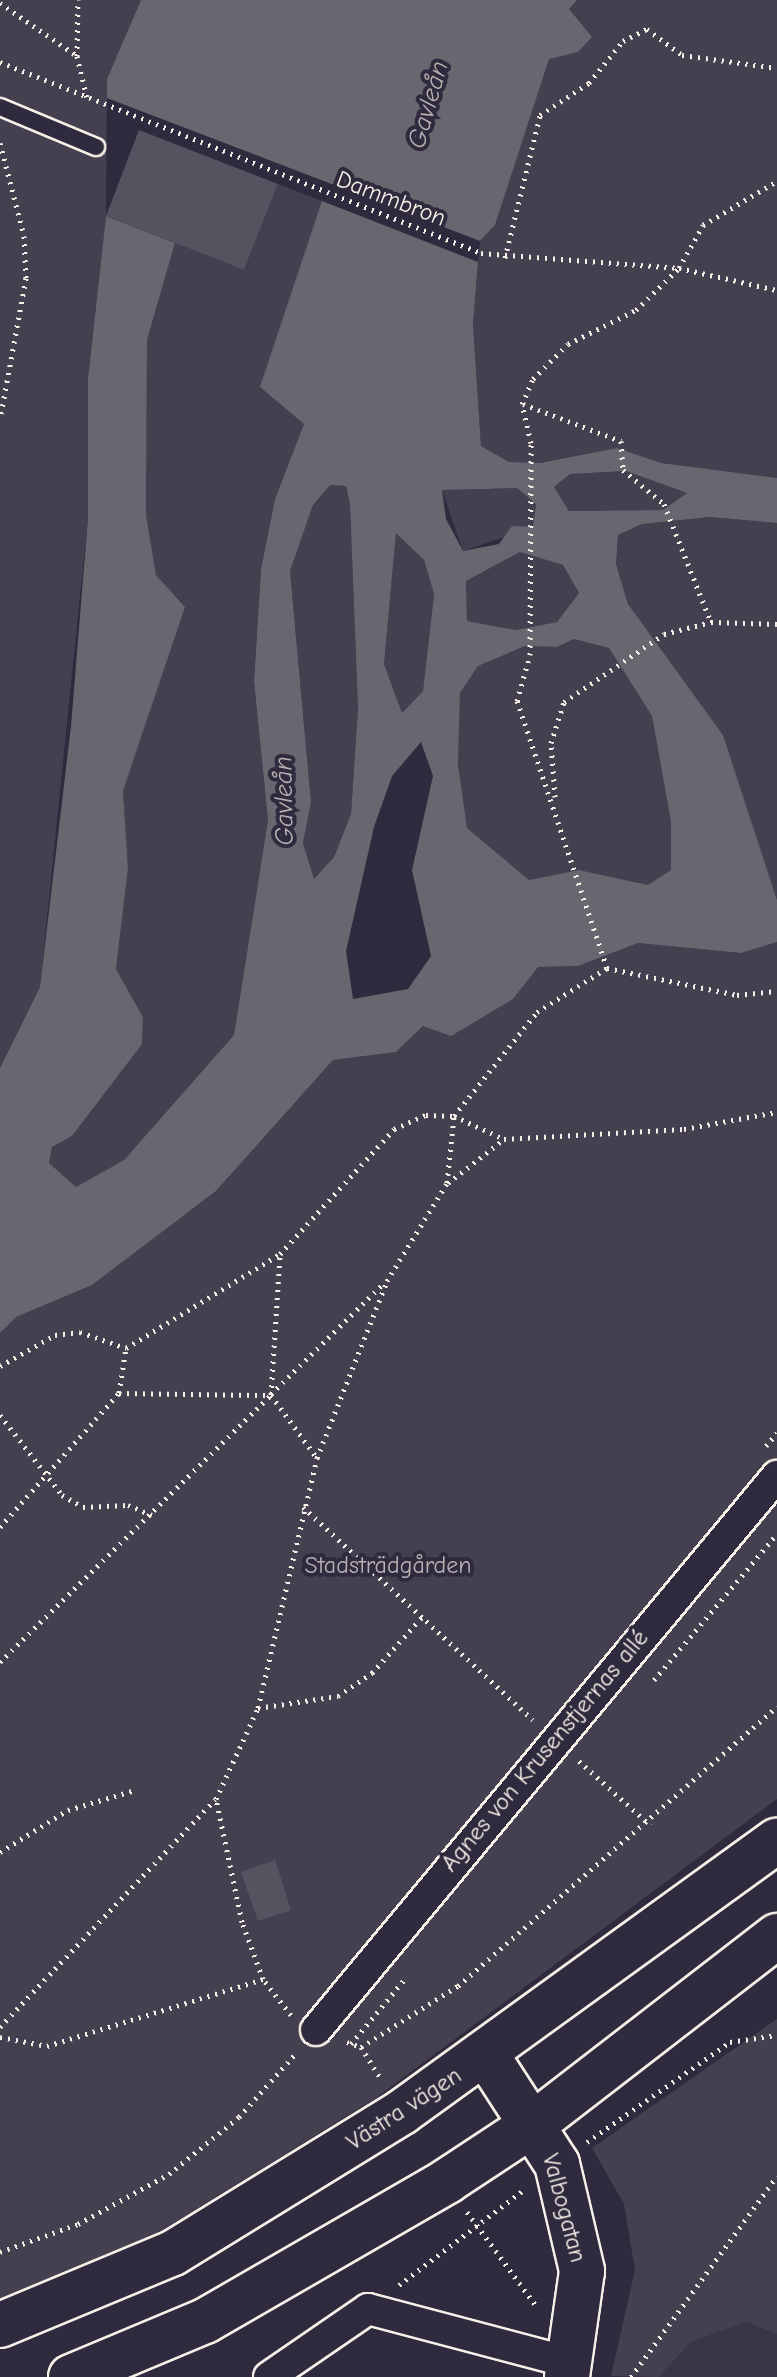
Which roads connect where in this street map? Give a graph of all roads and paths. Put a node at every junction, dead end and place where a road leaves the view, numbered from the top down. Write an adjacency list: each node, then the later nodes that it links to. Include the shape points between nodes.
1 (78, 0): 3 (path)
2 (0, 3): 3 (path)
3 (77, 56): 6 (path)
4 (0, 62): 6 (path, Dammbron)
5 (777, 68): 11 (path, via 682,55 647,29 623,41 589,83 540,115)
6 (87, 98): 11 (path, Dammbron)
7 (0, 107): 9 (lane)
8 (0, 143): 15 (path, via 24,236 26,278)
9 (96, 147)
10 (777, 181): 12 (path, via 703,225)
11 (505, 258): 12 (path, Dammbron)
12 (679, 268): 13 (path, Dammbron); 14 (path, via 636,310 568,344 533,379)
13 (777, 290)
14 (522, 404): 16 (path, via 621,441 627,452 623,470 664,504); 18 (path, via 531,443 530,655 517,701)
15 (0, 419)
16 (711, 622): 17 (path); 18 (path, via 664,634 564,702 551,743)
17 (777, 624)
18 (556, 806): 19 (path)
19 (607, 968): 20 (path, via 737,995); 22 (path, via 537,1012)
20 (777, 991)
21 (777, 1112): 23 (path, via 684,1129)
22 (454, 1116): 23 (path); 24 (path); 25 (path, via 426,1115 394,1129)
23 (504, 1139): 24 (path)
24 (447, 1183): 26 (path)
25 (280, 1254): 27 (path); 30 (path)
26 (387, 1281): 30 (path); 32 (path)
27 (126, 1348): 28 (path, via 80,1332 55,1335); 29 (path)
28 (0, 1366)
29 (119, 1393): 30 (path); 33 (path)
30 (271, 1395): 32 (path); 36 (path)
31 (0, 1415): 33 (path)
32 (317, 1458): 35 (path)
33 (42, 1473): 36 (path, via 83,1507 128,1505); 37 (path)
34 (777, 1476): 42 (street, Agnes von Krusenstjernas allé)
35 (303, 1507): 38 (path); 41 (path)
36 (152, 1515): 39 (path, via 75,1582)
37 (0, 1527)
38 (422, 1617): 41 (path, via 372,1673 338,1696); 42 (path)
39 (0, 1662)
40 (777, 1707): 45 (path)
41 (258, 1708): 44 (path)
42 (553, 1738): 45 (path); 51 (street, Agnes von Krusenstjernas allé)
43 (132, 1791): 47 (path, via 68,1810)
44 (216, 1799): 49 (path, via 226,1867); 50 (path)
45 (650, 1825): 51 (path, via 458,1986 361,2047)
46 (777, 1841): 53 (main road, Västra vägen)
47 (0, 1852)
48 (777, 1936): 54 (main road)
49 (263, 1979): 51 (path, via 290,2015); 52 (path, via 47,2046)
50 (0, 2027)
51 (316, 2030): 57 (path, via 239,2117 169,2174 78,2224)
52 (0, 2037)
53 (487, 2056): 54 (main road, Valbogatan); 58 (main road, Västra vägen, via 173,2253)
54 (535, 2123): 59 (main road, Valbogatan, via 557,2164 582,2271); 60 (main road, via 205,2321)
55 (777, 2176): 62 (path)
56 (477, 2227): 59 (path)
57 (0, 2252)
58 (0, 2325)
59 (572, 2358): 61 (street, via 368,2309)
60 (71, 2377)
61 (269, 2377)
62 (631, 2377)

